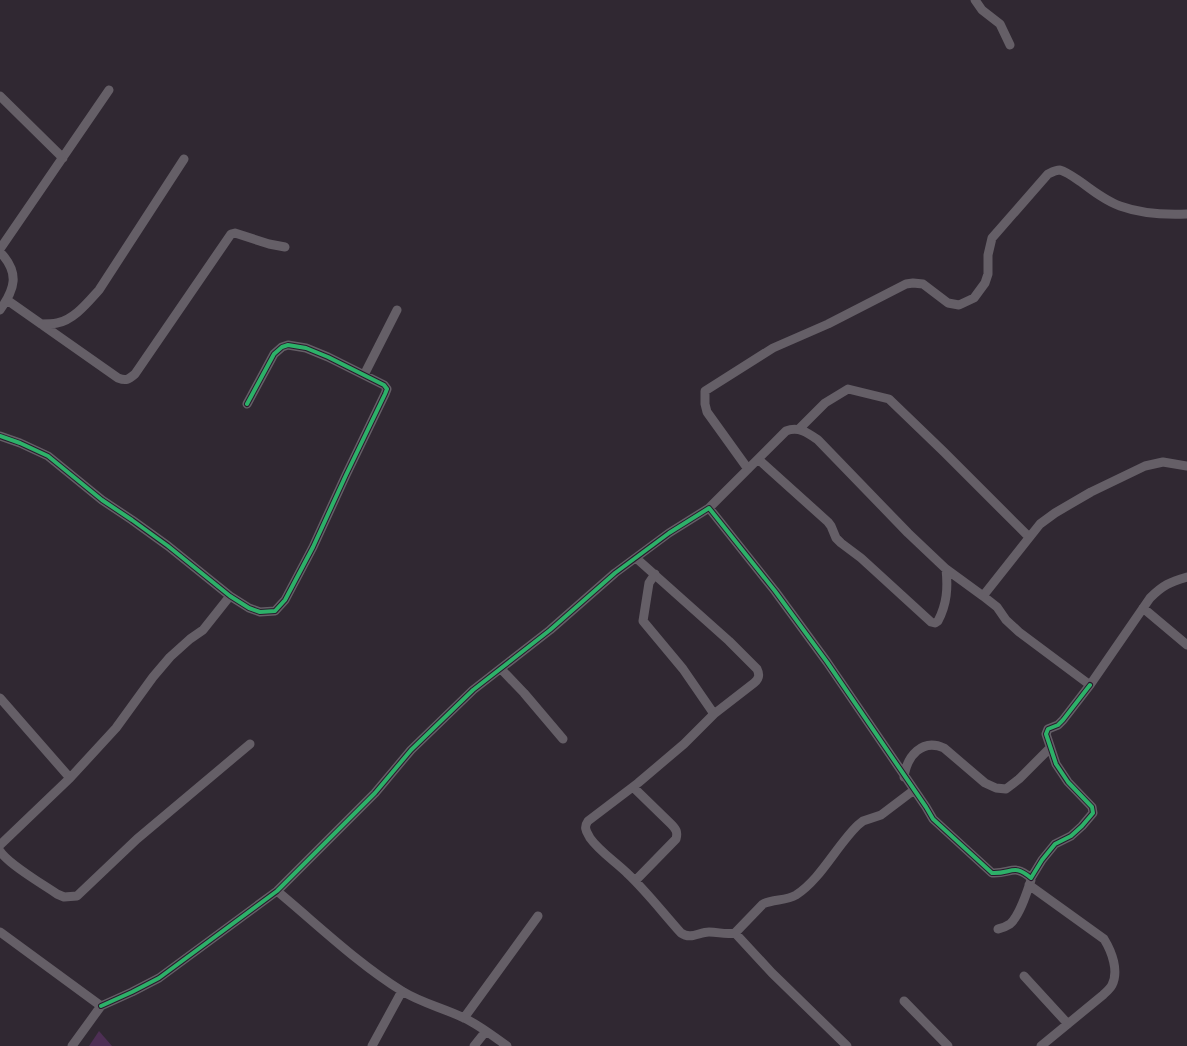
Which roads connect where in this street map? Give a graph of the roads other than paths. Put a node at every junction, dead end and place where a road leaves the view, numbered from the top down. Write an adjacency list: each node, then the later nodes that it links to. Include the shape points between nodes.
1 (975, 0): 2 (street, via 982,10 1000,24)
2 (1010, 45)
3 (109, 90): 5 (street)
4 (0, 96): 5 (street)
5 (63, 158): 9 (street)
6 (184, 159): 14 (street, via 99,290 68,318 58,323)
7 (1187, 214): 21 (street, via 1137,211 1100,196 1065,172 1058,170 1048,174 992,238 988,255 988,274 974,298 959,306 948,303 923,284 906,284 828,324 773,348 705,391 707,412)
8 (285, 247): 14 (street, via 231,234 135,374 128,380 118,378)
9 (0, 249)
10 (0, 252): 11 (street, via 9,262 14,278)
11 (7, 300): 12 (street); 14 (street)
12 (0, 310)
13 (397, 310): 15 (street)
14 (41, 324)
15 (364, 375): 16 (street, via 306,348 288,345 274,354); 28 (street, via 384,385 387,391 285,600 274,611 260,612)
16 (247, 404)
17 (799, 429): 19 (street, via 786,431); 23 (street, via 825,403 848,389 889,399); 25 (street, via 818,440)
18 (0, 436): 28 (street, via 48,456)
19 (758, 460): 21 (street); 25 (street, via 828,522 840,543 861,558 935,623 947,599)
20 (1187, 466): 23 (street, via 1163,462 1145,466 1055,513 1040,524)
21 (748, 469): 22 (street)
22 (710, 508): 24 (street, via 669,533); 39 (street, via 827,662)
23 (1029, 537): 29 (street)
24 (636, 558): 26 (street); 32 (street)
25 (946, 569): 29 (street)
26 (655, 574): 35 (street, via 649,583 643,621 683,669); 35 (street, via 729,641 759,673 754,683)
27 (1187, 577): 30 (street, via 1159,589)
28 (230, 596): 40 (street, via 203,630 170,657 116,728)
29 (983, 596): 33 (street, via 997,607 1019,632)
30 (1143, 608): 31 (street); 33 (street)
31 (1187, 645)
32 (501, 669): 36 (street); 47 (street, via 473,690 430,731 375,792)
33 (1090, 685): 38 (street, via 1058,725 1048,729 1046,736)
34 (0, 698): 40 (street)
35 (714, 714): 41 (street, via 684,744)
36 (563, 739)
37 (250, 744): 44 (street, via 137,839 76,896 64,897 57,894)
38 (1050, 748): 39 (street, via 1006,789 985,783 938,745 926,746 914,754); 46 (street, via 1056,764 1068,782 1092,807 1093,813 1071,836 1055,844 1042,860)
39 (904, 777): 42 (street)
40 (70, 778): 43 (street)
41 (633, 787): 45 (street, via 676,829 677,834 676,839); 45 (street, via 588,822 585,828 592,840)
42 (914, 790): 46 (street, via 933,819 992,873 1022,871); 51 (street, via 882,815 858,825 806,887 789,898 763,904)
43 (0, 844)
44 (0, 851)
45 (635, 881): 51 (street, via 685,936 709,932 729,935)
46 (1030, 882): 49 (street, via 1017,915 1012,922); 57 (street, via 1104,939 1112,951 1115,974 1111,986)
47 (277, 891): 53 (street, via 365,965); 55 (street, via 159,978)
48 (538, 916): 56 (street)
49 (998, 929)
50 (0, 932): 55 (street)
51 (735, 933): 63 (street)
52 (1024, 976): 57 (street)
53 (402, 991): 56 (street); 60 (street)
54 (904, 1001): 64 (street)
55 (101, 1006): 59 (street)
56 (464, 1018): 58 (street)
57 (1068, 1024): 65 (street)
58 (486, 1031): 61 (street); 62 (street)
59 (72, 1046)
60 (372, 1046)
61 (474, 1046)
62 (507, 1046)
63 (847, 1046)
64 (948, 1046)
65 (1042, 1046)

